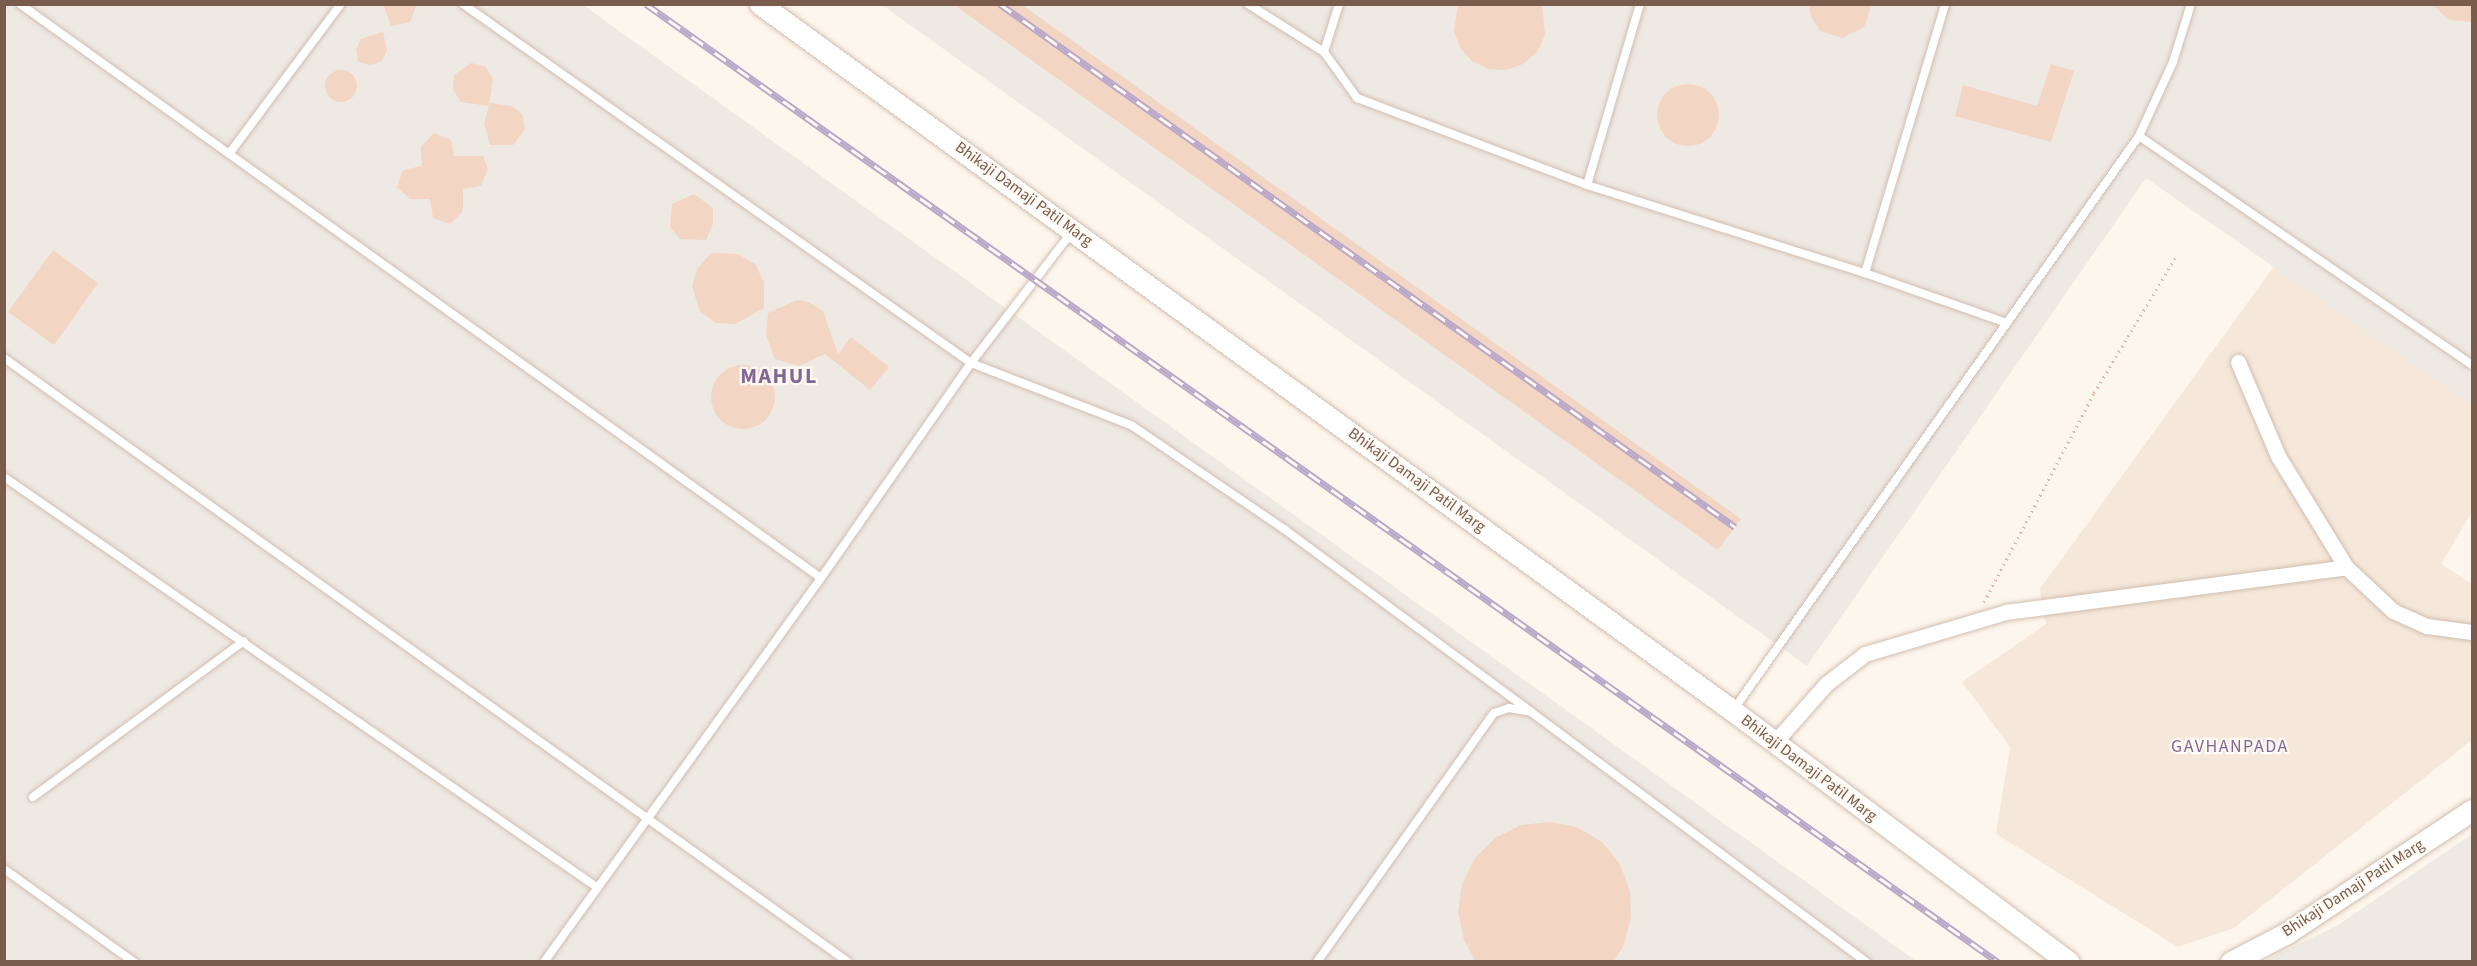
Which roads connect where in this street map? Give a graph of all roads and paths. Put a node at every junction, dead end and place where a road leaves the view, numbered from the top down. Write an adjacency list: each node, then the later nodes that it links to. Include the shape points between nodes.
1 (20, 4): 12 (lane)
2 (341, 4): 12 (lane)
3 (463, 4): 20 (lane)
4 (760, 4): 14 (street, Bhikaji Damaji Patil Marg)
5 (1248, 4): 10 (lane)
6 (1339, 4): 10 (lane)
7 (1640, 4): 13 (lane)
8 (1946, 4): 16 (lane)
9 (2191, 4): 11 (lane, via 2173,62)
10 (1324, 52): 13 (lane, via 1357,98)
11 (2139, 136): 17 (lane); 21 (lane)
12 (229, 154): 24 (lane)
13 (1587, 185): 16 (lane)
14 (1074, 229): 20 (lane); 28 (street, Bhikaji Damaji Patil Marg)
15 (2177, 255): 25 (path, via 2094,393)
16 (1865, 273): 17 (lane)
17 (2004, 322): 28 (lane)
18 (4, 358): 33 (lane, via 392,638)
19 (2238, 362): 23 (street, via 2278,456)
20 (971, 363): 24 (lane); 29 (lane, via 1131,424 1284,529)
21 (2472, 365)
22 (4, 477): 27 (lane)
23 (2346, 567): 25 (street, via 2079,600 2006,612); 26 (street, via 2392,611 2427,626)
24 (821, 578): 33 (lane)
25 (1974, 622): 30 (street, via 1865,654 1826,684)
26 (2472, 632)
27 (244, 641): 31 (lane); 35 (lane)
28 (1733, 711): 30 (street, Bhikaji Damaji Patil Marg)
29 (1531, 712): 39 (lane, via 1509,708 1494,713); 40 (lane)
30 (1774, 743): 41 (street, Bhikaji Damaji Patil Marg)
31 (33, 797)
32 (2472, 810): 42 (street, Bhikaji Damaji Patil Marg, via 2287,933)
33 (650, 816): 35 (lane); 38 (lane)
34 (4, 868): 36 (lane)
35 (598, 888): 37 (lane)
36 (134, 962)
37 (544, 962)
38 (848, 962)
39 (1317, 962)
40 (1867, 962)
41 (2069, 962)
42 (2231, 962)

